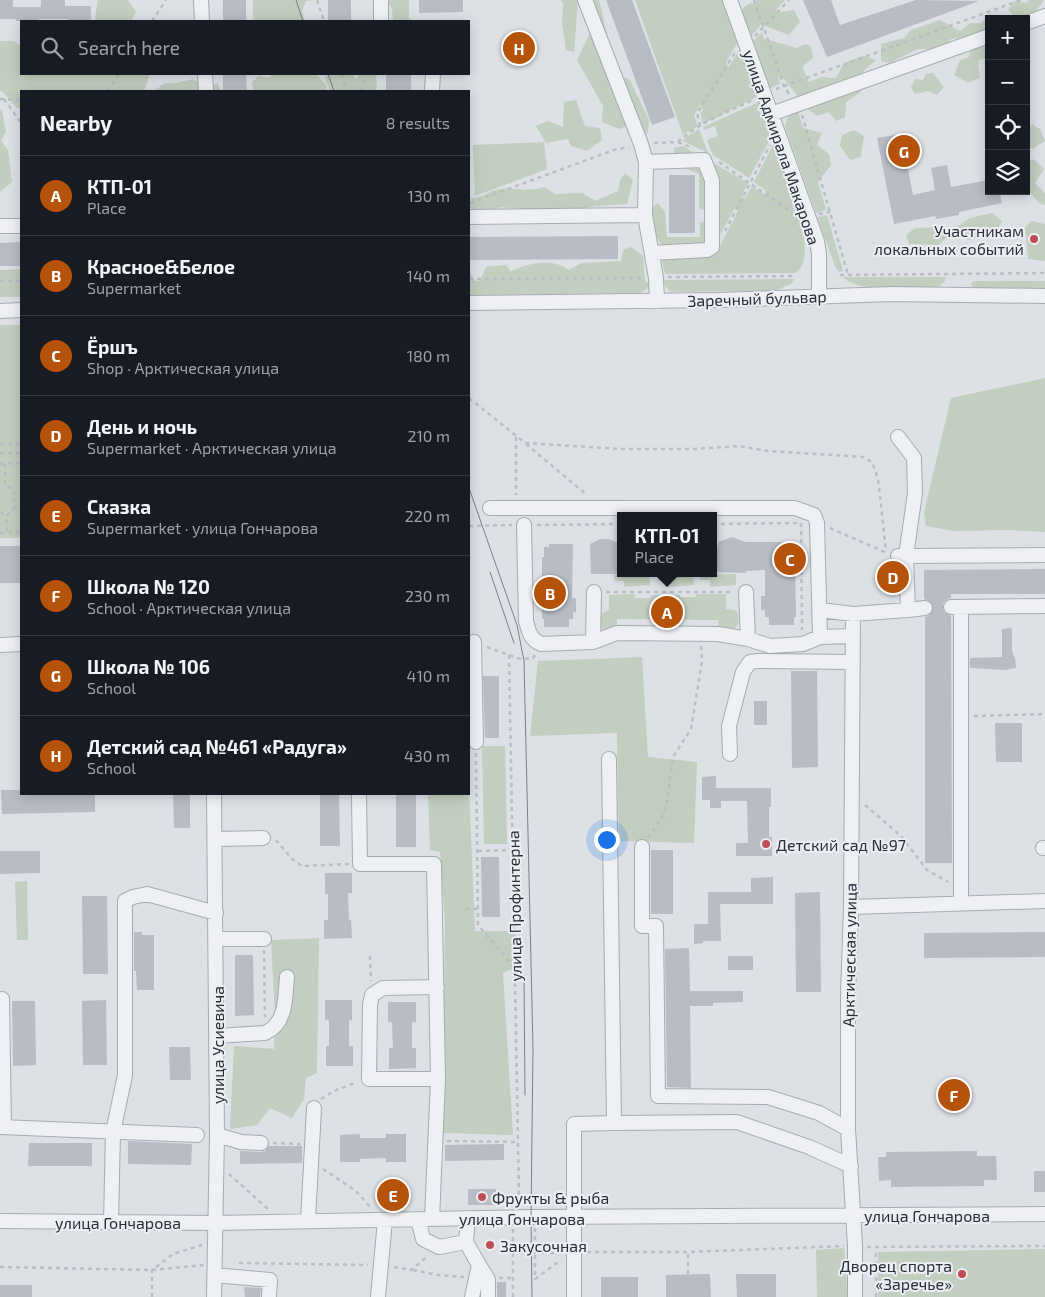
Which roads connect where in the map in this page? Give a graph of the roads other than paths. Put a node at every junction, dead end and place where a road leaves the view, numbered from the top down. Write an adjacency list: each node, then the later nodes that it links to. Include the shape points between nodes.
1 (201, 0): 6 (street)
2 (380, 0): 7 (street)
3 (585, 0): 15 (street, via 642,144)
4 (734, 1): 14 (street, улица Адмирала Макарова)
5 (1045, 16): 8 (street)
6 (202, 20)
7 (381, 20)
8 (1030, 22)
9 (985, 37): 14 (street)
10 (205, 75): 12 (street)
11 (432, 75): 13 (street)
12 (206, 90)
13 (432, 90)
14 (771, 114): 21 (street, улица Адмирала Макарова, via 817,241)
15 (646, 162): 16 (street); 20 (street, via 704,160 712,180 712,247)
16 (645, 215): 17 (street); 20 (street)
17 (470, 217)
18 (0, 226): 19 (street)
19 (20, 226)
20 (652, 253): 23 (street)
21 (819, 296): 22 (street, Заречный бульвар); 23 (street, Заречный бульвар)
22 (1045, 296)
23 (657, 300): 24 (street, Заречный бульвар)
24 (470, 303)
25 (20, 310): 26 (street)
26 (0, 311)
27 (898, 437): 30 (street, via 914,458 915,494)
28 (490, 508): 36 (street, via 795,508 814,515 817,523)
29 (524, 525): 43 (street, via 529,634 541,644)
30 (897, 555): 31 (street); 37 (street)
31 (1045, 555)
32 (594, 592): 43 (street)
33 (746, 592): 41 (street)
34 (1045, 606): 57 (street, via 956,607 961,716)
35 (924, 608): 37 (street)
36 (820, 610): 38 (street); 40 (street)
37 (908, 610): 38 (street)
38 (853, 614): 39 (street, Арктическая улица)
39 (853, 636): 40 (street); 46 (street, Арктическая улица)
40 (820, 637): 41 (street, via 802,644 770,646)
41 (748, 639): 43 (street, via 700,633 617,633)
42 (474, 642): 47 (street)
43 (593, 642)
44 (0, 644): 45 (street)
45 (20, 644)
46 (853, 662): 49 (street, via 750,662 744,672 729,726); 58 (street, Арктическая улица)
47 (472, 721): 48 (street)
48 (476, 742)
49 (730, 754)
50 (609, 759): 68 (street)
51 (214, 795): 54 (street, улица Усиевича)
52 (359, 795): 63 (street, via 360,864 434,864)
53 (263, 838): 54 (street)
54 (215, 839): 59 (street, улица Усиевича)
55 (642, 847): 70 (street, via 642,926 656,926 658,1096 768,1097 819,1112)
56 (1045, 902): 57 (street)
57 (961, 904): 58 (street)
58 (851, 907): 70 (street, Арктическая улица)
59 (216, 913): 60 (street, улица Усиевича); 71 (street, via 147,894 125,901 125,1075)
60 (216, 939): 61 (street); 65 (street, улица Усиевича)
61 (264, 939)
62 (287, 977): 65 (street, via 284,1010 272,1030 265,1034)
63 (437, 987): 66 (street); 66 (street, via 383,988 372,995 369,1079)
64 (2, 999): 69 (street)
65 (217, 1036): 73 (street, улица Усиевича)
66 (438, 1079): 80 (street, via 436,1141)
67 (314, 1108): 83 (street)
68 (614, 1123): 75 (street, via 737,1122 809,1147); 79 (street, via 574,1124)
69 (2, 1127): 71 (street)
70 (848, 1130): 75 (street, Арктическая улица)
71 (113, 1132): 72 (street); 84 (street)
72 (197, 1135)
73 (217, 1135): 74 (street, via 241,1142); 85 (street, улица Усиевича)
74 (261, 1143)
75 (851, 1166): 77 (street, Арктическая улица)
76 (1045, 1214): 77 (street, улица Гончарова)
77 (853, 1216): 79 (street, улица Гончарова); 95 (street, Арктическая улица)
78 (468, 1218): 79 (street, улица Гончарова); 80 (street, улица Гончарова); 86 (street)
79 (573, 1218): 94 (street)
80 (425, 1219): 81 (street, улица Гончарова); 86 (street, via 423,1239 438,1247)
81 (385, 1220): 83 (street, улица Гончарова); 91 (street)
82 (0, 1221): 84 (street, улица Гончарова)
83 (308, 1221): 85 (street, улица Гончарова)
84 (111, 1222): 85 (street, улица Гончарова)
85 (216, 1223): 88 (street, улица Усиевича)
86 (466, 1242): 87 (street)
87 (477, 1271): 92 (street); 93 (street, via 488,1279)
88 (214, 1276): 89 (street, улица Усиевича); 90 (street, via 270,1280)
89 (214, 1297)
90 (269, 1297)
91 (378, 1297)
92 (472, 1297)
93 (488, 1297)
94 (574, 1297)
95 (855, 1297)

